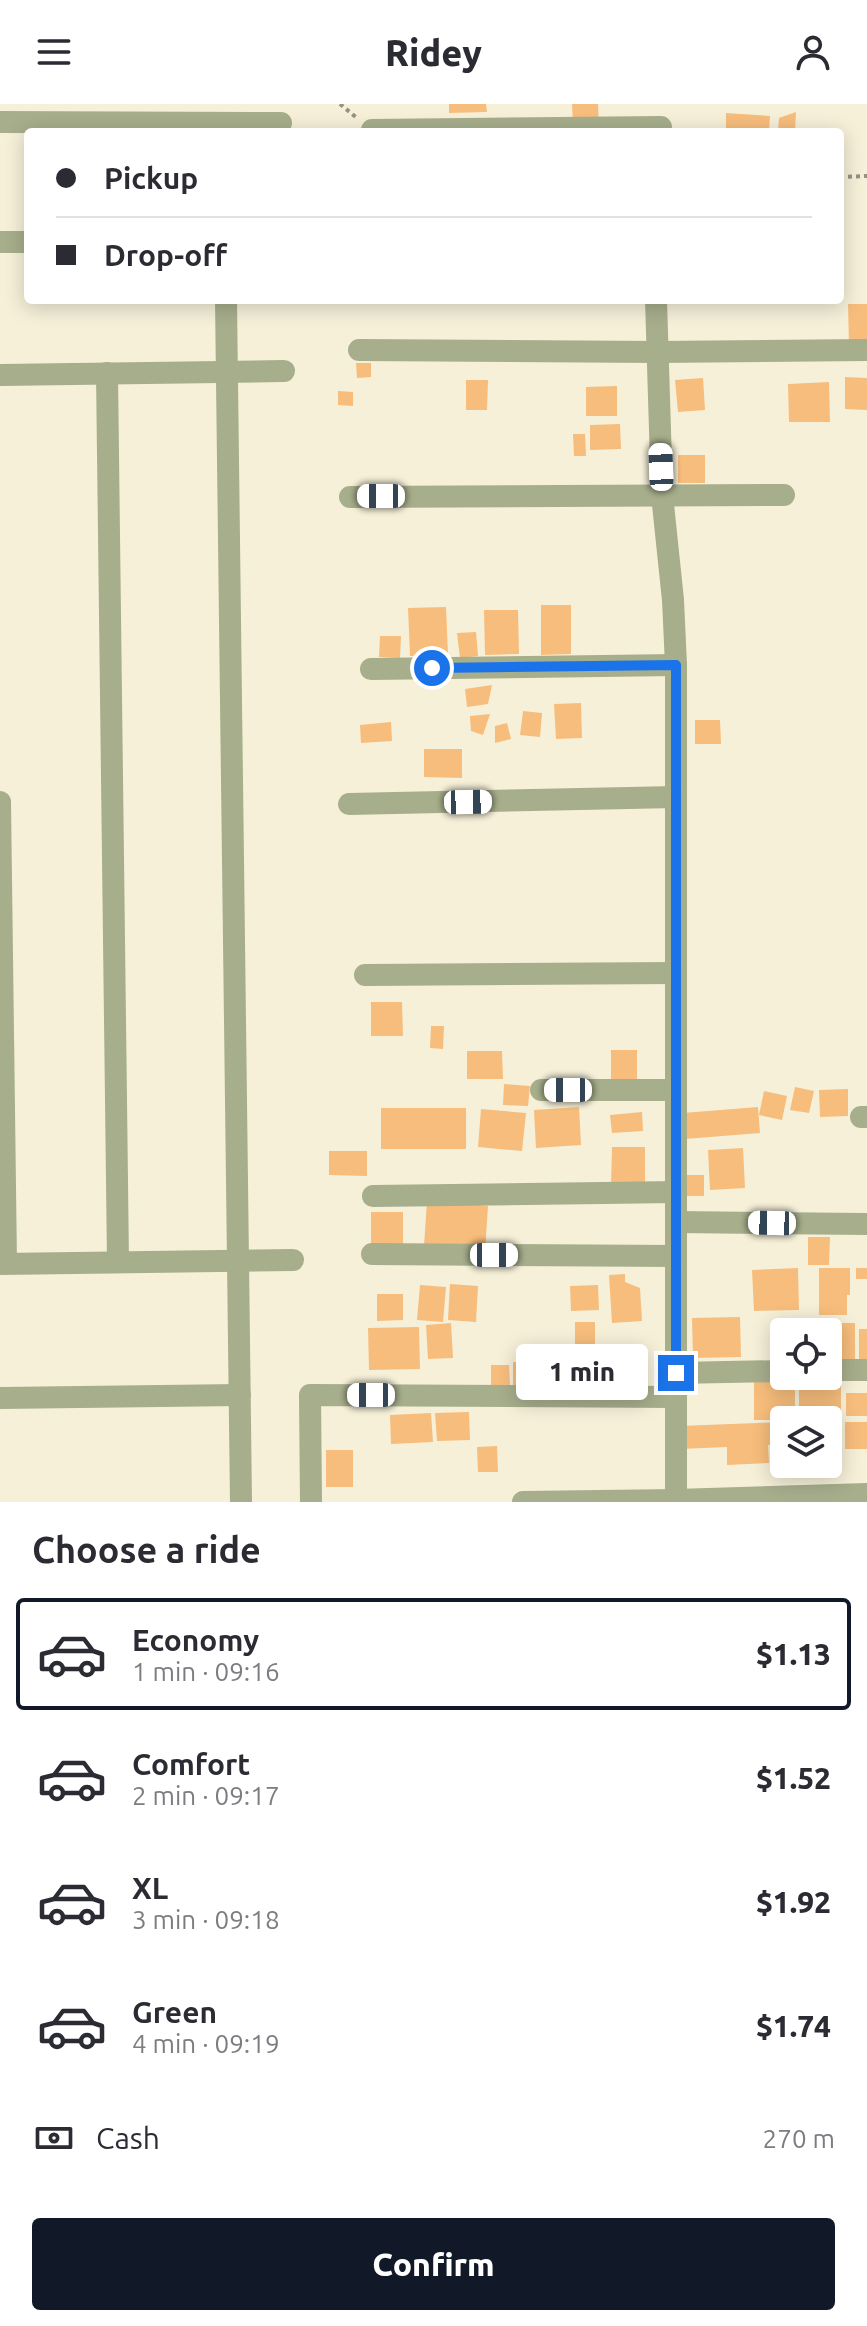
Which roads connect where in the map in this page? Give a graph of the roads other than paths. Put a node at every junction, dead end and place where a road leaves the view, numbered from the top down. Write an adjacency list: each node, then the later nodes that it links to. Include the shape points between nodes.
1 (665, 104): 5 (street)
2 (0, 122): 4 (street)
3 (281, 123): 4 (street)
4 (224, 127)
5 (660, 128)
6 (0, 242): 7 (street)
7 (24, 242)
8 (226, 304): 14 (street)
9 (656, 304): 12 (street)
10 (359, 350): 12 (street)
11 (867, 350): 12 (street)
12 (657, 352): 17 (street)
13 (284, 371): 14 (street)
14 (227, 372): 15 (street); 37 (street)
15 (107, 373): 16 (street); 38 (street)
16 (0, 375)
17 (662, 495): 18 (street); 19 (street); 20 (street)
18 (784, 495)
19 (350, 497)
20 (676, 665): 21 (street); 22 (street)
21 (371, 669)
22 (676, 797): 24 (street); 26 (street)
23 (0, 802): 25 (street)
24 (349, 804)
25 (1, 948): 39 (street)
26 (676, 973): 27 (street); 29 (street)
27 (365, 975)
28 (541, 1090): 29 (street)
29 (676, 1090): 30 (street)
30 (676, 1192): 31 (street); 32 (street)
31 (373, 1196)
32 (676, 1222): 33 (street); 35 (street)
33 (867, 1224)
34 (372, 1254): 35 (street)
35 (676, 1256): 43 (street)
36 (293, 1260): 37 (street)
37 (238, 1261): 38 (street); 44 (street)
38 (118, 1262): 39 (street)
39 (3, 1264)
40 (842, 1370): 41 (street)
41 (867, 1370)
42 (770, 1371): 43 (street)
43 (676, 1373): 45 (street)
44 (240, 1395): 46 (street); 49 (street)
45 (676, 1397): 48 (street); 50 (street, via 310,1395)
46 (0, 1398)
47 (867, 1494): 48 (street)
48 (676, 1501): 51 (street)
49 (241, 1502)
50 (311, 1502)
51 (523, 1502)

